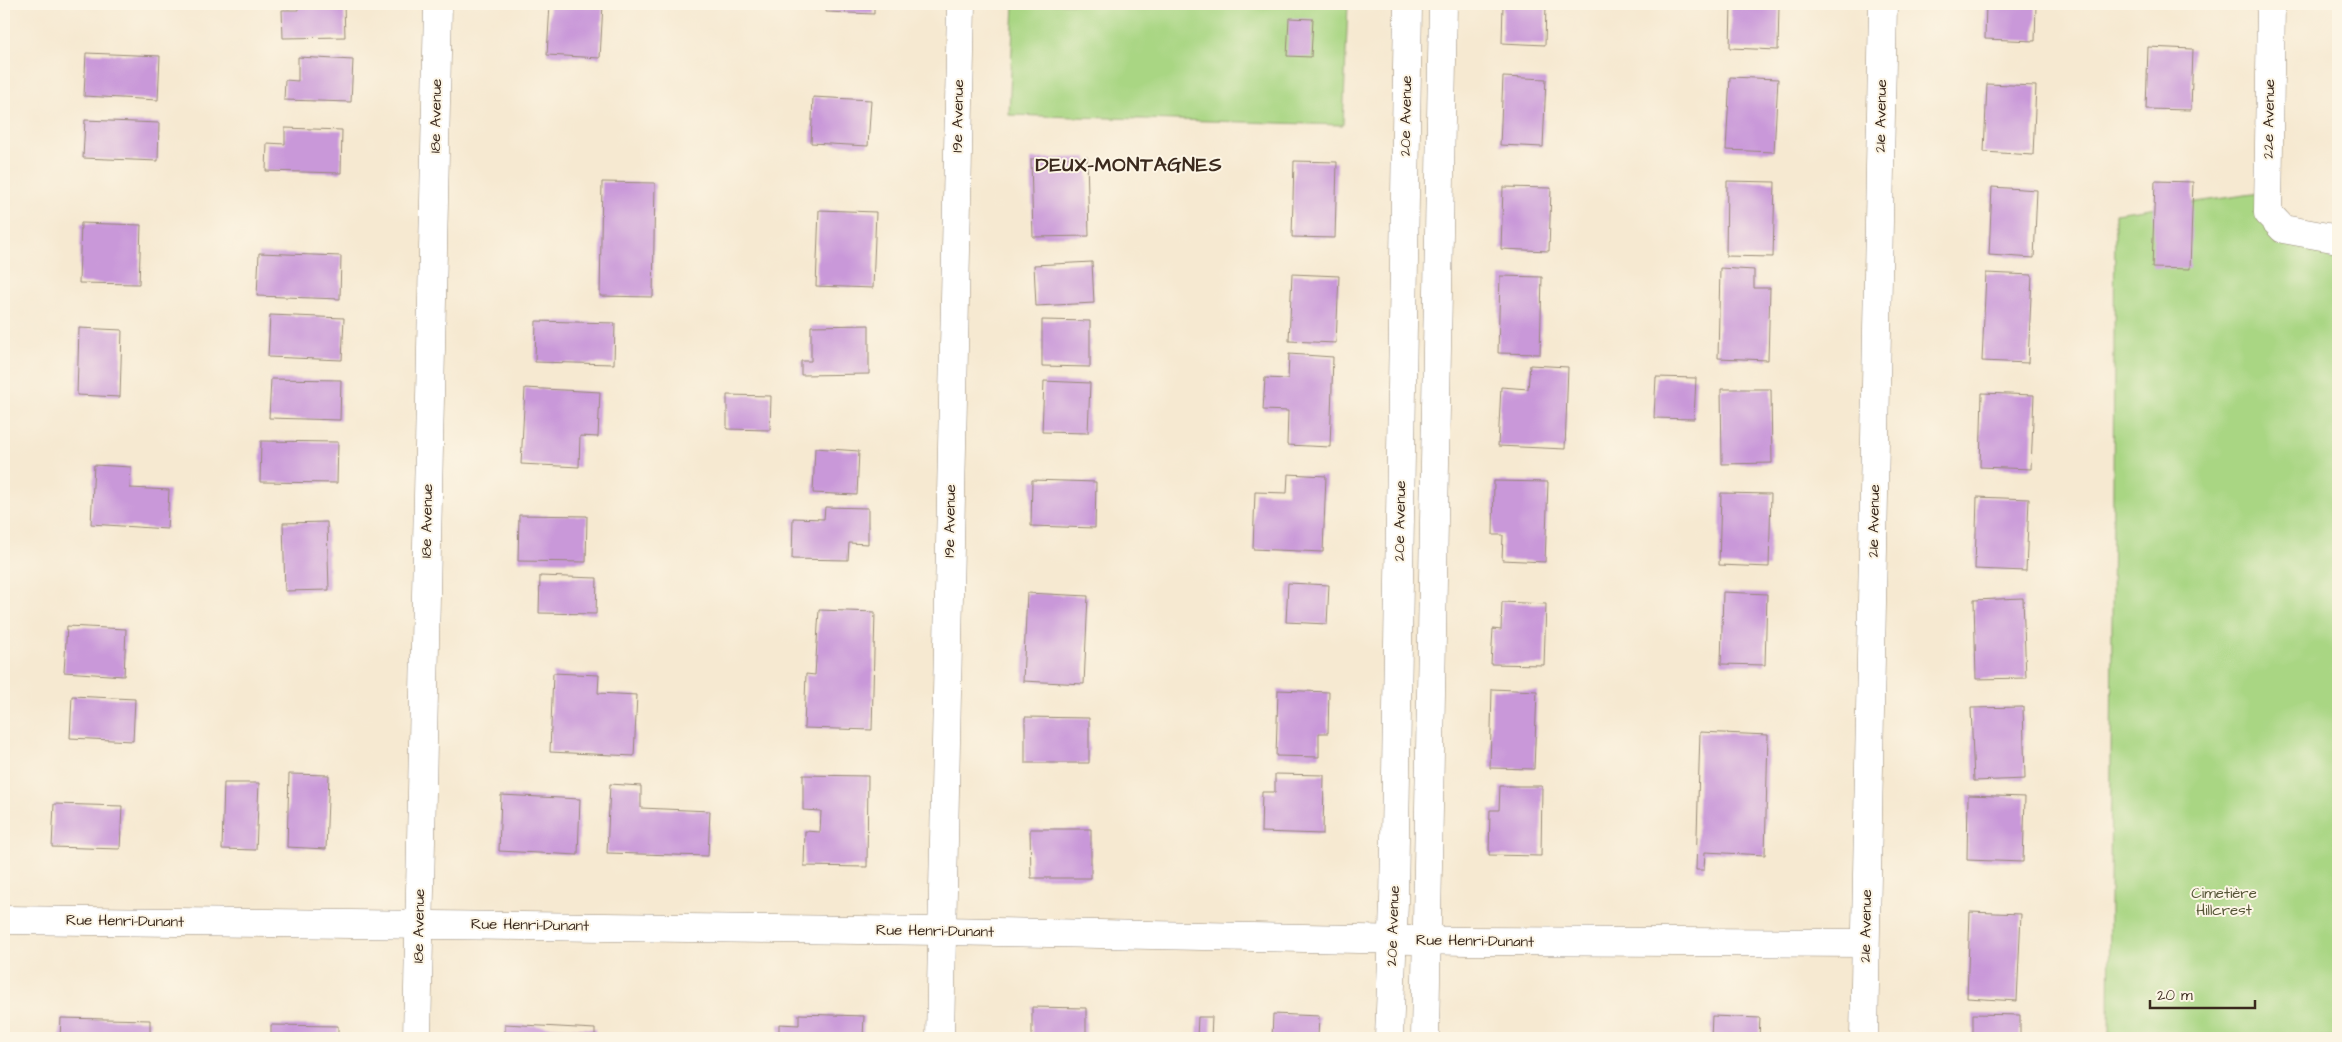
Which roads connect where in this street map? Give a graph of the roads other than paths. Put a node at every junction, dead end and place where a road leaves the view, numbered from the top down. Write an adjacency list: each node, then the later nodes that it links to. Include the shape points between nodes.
1 (438, 4): 9 (street, 18e Avenue)
2 (961, 4): 10 (street, 19e Avenue)
3 (1408, 4): 11 (street, 20e Avenue)
4 (1443, 4): 12 (street)
5 (1883, 4): 13 (street, 21e Avenue)
6 (2271, 4): 7 (street, 22e Avenue, via 2268,214 2283,229)
7 (2338, 239)
8 (4, 920): 9 (street, Rue Henri-Dunant)
9 (419, 924): 10 (street, Rue Henri-Dunant); 14 (street, 18e Avenue)
10 (941, 931): 11 (street, Rue Henri-Dunant); 15 (street, 19e Avenue)
11 (1393, 939): 12 (street, Rue Henri-Dunant); 16 (street, 20e Avenue)
12 (1428, 940): 13 (street, Rue Henri-Dunant); 17 (street)
13 (1866, 943): 18 (street, 21e Avenue)
14 (417, 1038)
15 (940, 1038)
16 (1390, 1038)
17 (1425, 1038)
18 (1864, 1038)

